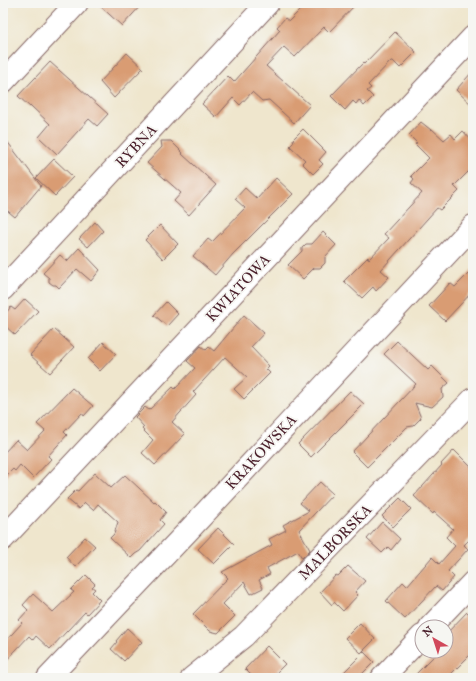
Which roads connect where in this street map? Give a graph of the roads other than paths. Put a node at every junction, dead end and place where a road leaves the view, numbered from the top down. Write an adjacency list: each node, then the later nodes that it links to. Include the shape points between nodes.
1 (78, 3): 4 (street)
2 (268, 3): 6 (street, RYBNA)
3 (473, 37): 8 (street, KWIATOWA)
4 (3, 82)
5 (473, 226): 12 (street, KRAKOWSKA)
6 (3, 289)
7 (473, 399): 13 (street, MALBORSKA, via 244,636)
8 (3, 538)
9 (473, 582): 10 (street)
10 (438, 619)
11 (414, 644): 14 (street)
12 (48, 678)
13 (192, 678)
14 (382, 678)

